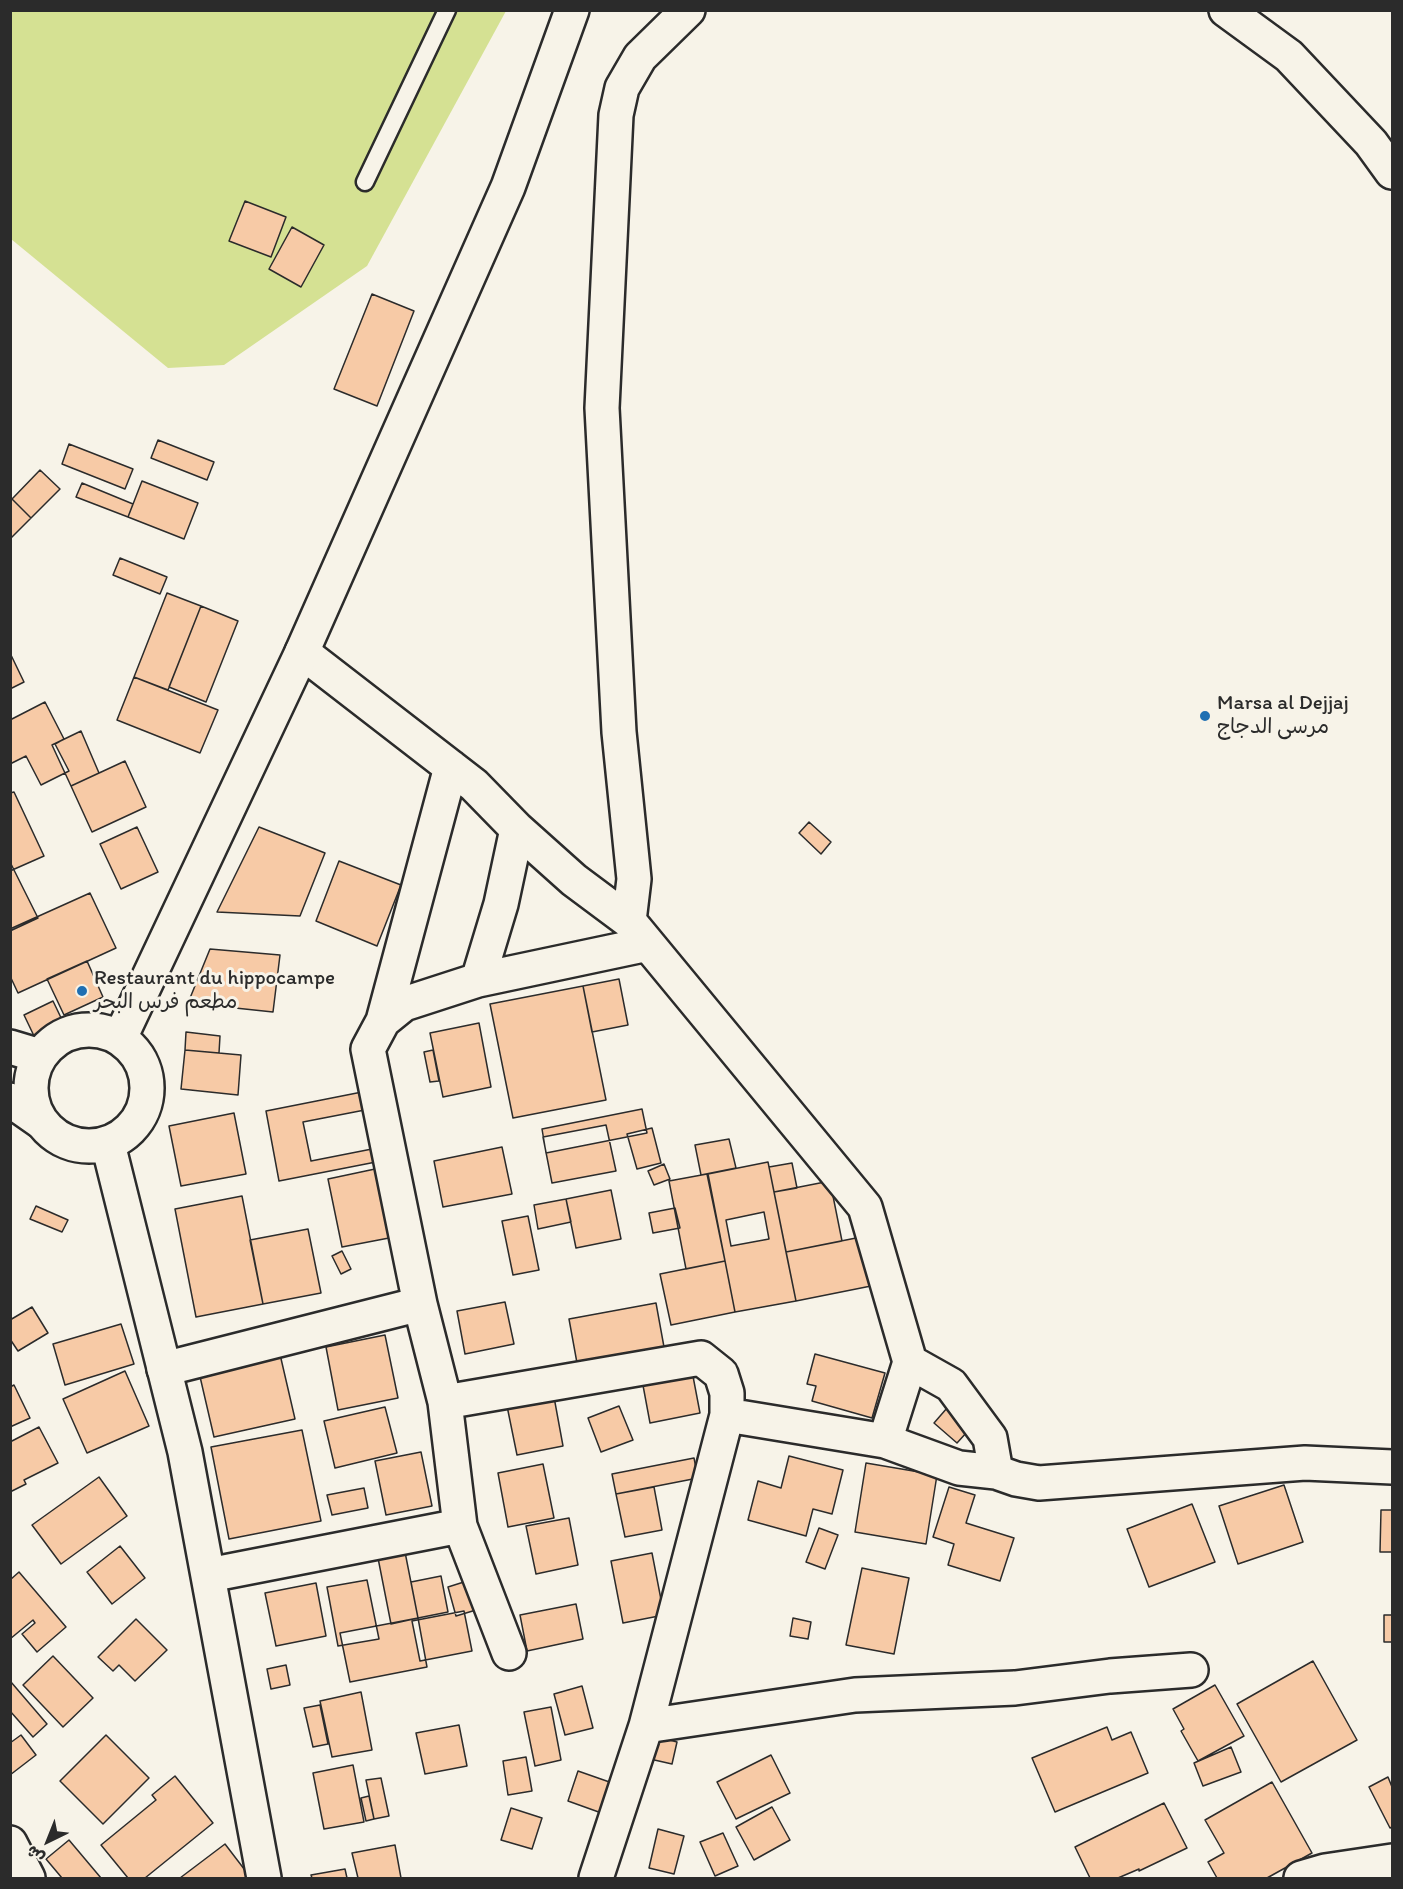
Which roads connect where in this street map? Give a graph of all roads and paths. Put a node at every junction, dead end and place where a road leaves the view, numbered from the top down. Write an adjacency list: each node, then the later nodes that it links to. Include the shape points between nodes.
1 (447, 10): 6 (lane)
2 (688, 10): 10 (street, via 640,57 622,88 616,114 602,408 619,732)
3 (1226, 10): 5 (street, via 1289,56 1371,143)
4 (571, 11): 7 (street, via 508,187)
5 (1392, 172)
6 (365, 182)
7 (302, 652): 8 (street); 13 (street)
8 (451, 767): 9 (street); 12 (street)
9 (517, 829): 10 (street); 11 (street, via 501,904)
10 (638, 933): 11 (street); 19 (street, via 865,1207)
11 (478, 980): 12 (street, via 404,1004)
12 (383, 1021): 18 (street, via 368,1049)
13 (120, 1038): 14 (street, via 101,1031 81,1030 46,1047); 17 (street, via 144,1067 148,1085 146,1104 138,1122)
14 (25, 1052): 16 (street, via 36,1064 30,1083 32,1102)
15 (10, 1100): 16 (street)
16 (40, 1120): 17 (street, via 70,1144)
17 (108, 1144): 20 (street)
18 (420, 1304): 20 (street); 21 (street)
19 (910, 1362): 23 (street); 25 (street, via 951,1385 990,1438)
20 (164, 1369): 27 (street)
21 (445, 1402): 22 (street, via 701,1358 721,1374 727,1393); 26 (street)
22 (727, 1415): 23 (street); 30 (street)
23 (885, 1441): 25 (street, via 959,1468)
24 (1392, 1467): 25 (street, via 1305,1463 1059,1482 1016,1479)
25 (996, 1472)
26 (460, 1526): 27 (street); 28 (street)
27 (209, 1575): 34 (street)
28 (509, 1653)
29 (1191, 1670): 30 (street, via 1015,1688 855,1695)
30 (646, 1726): 35 (street)
31 (10, 1843): 33 (street)
32 (1392, 1861): 36 (street)
33 (28, 1878)
34 (264, 1878)
35 (596, 1878)
36 (1301, 1878)

